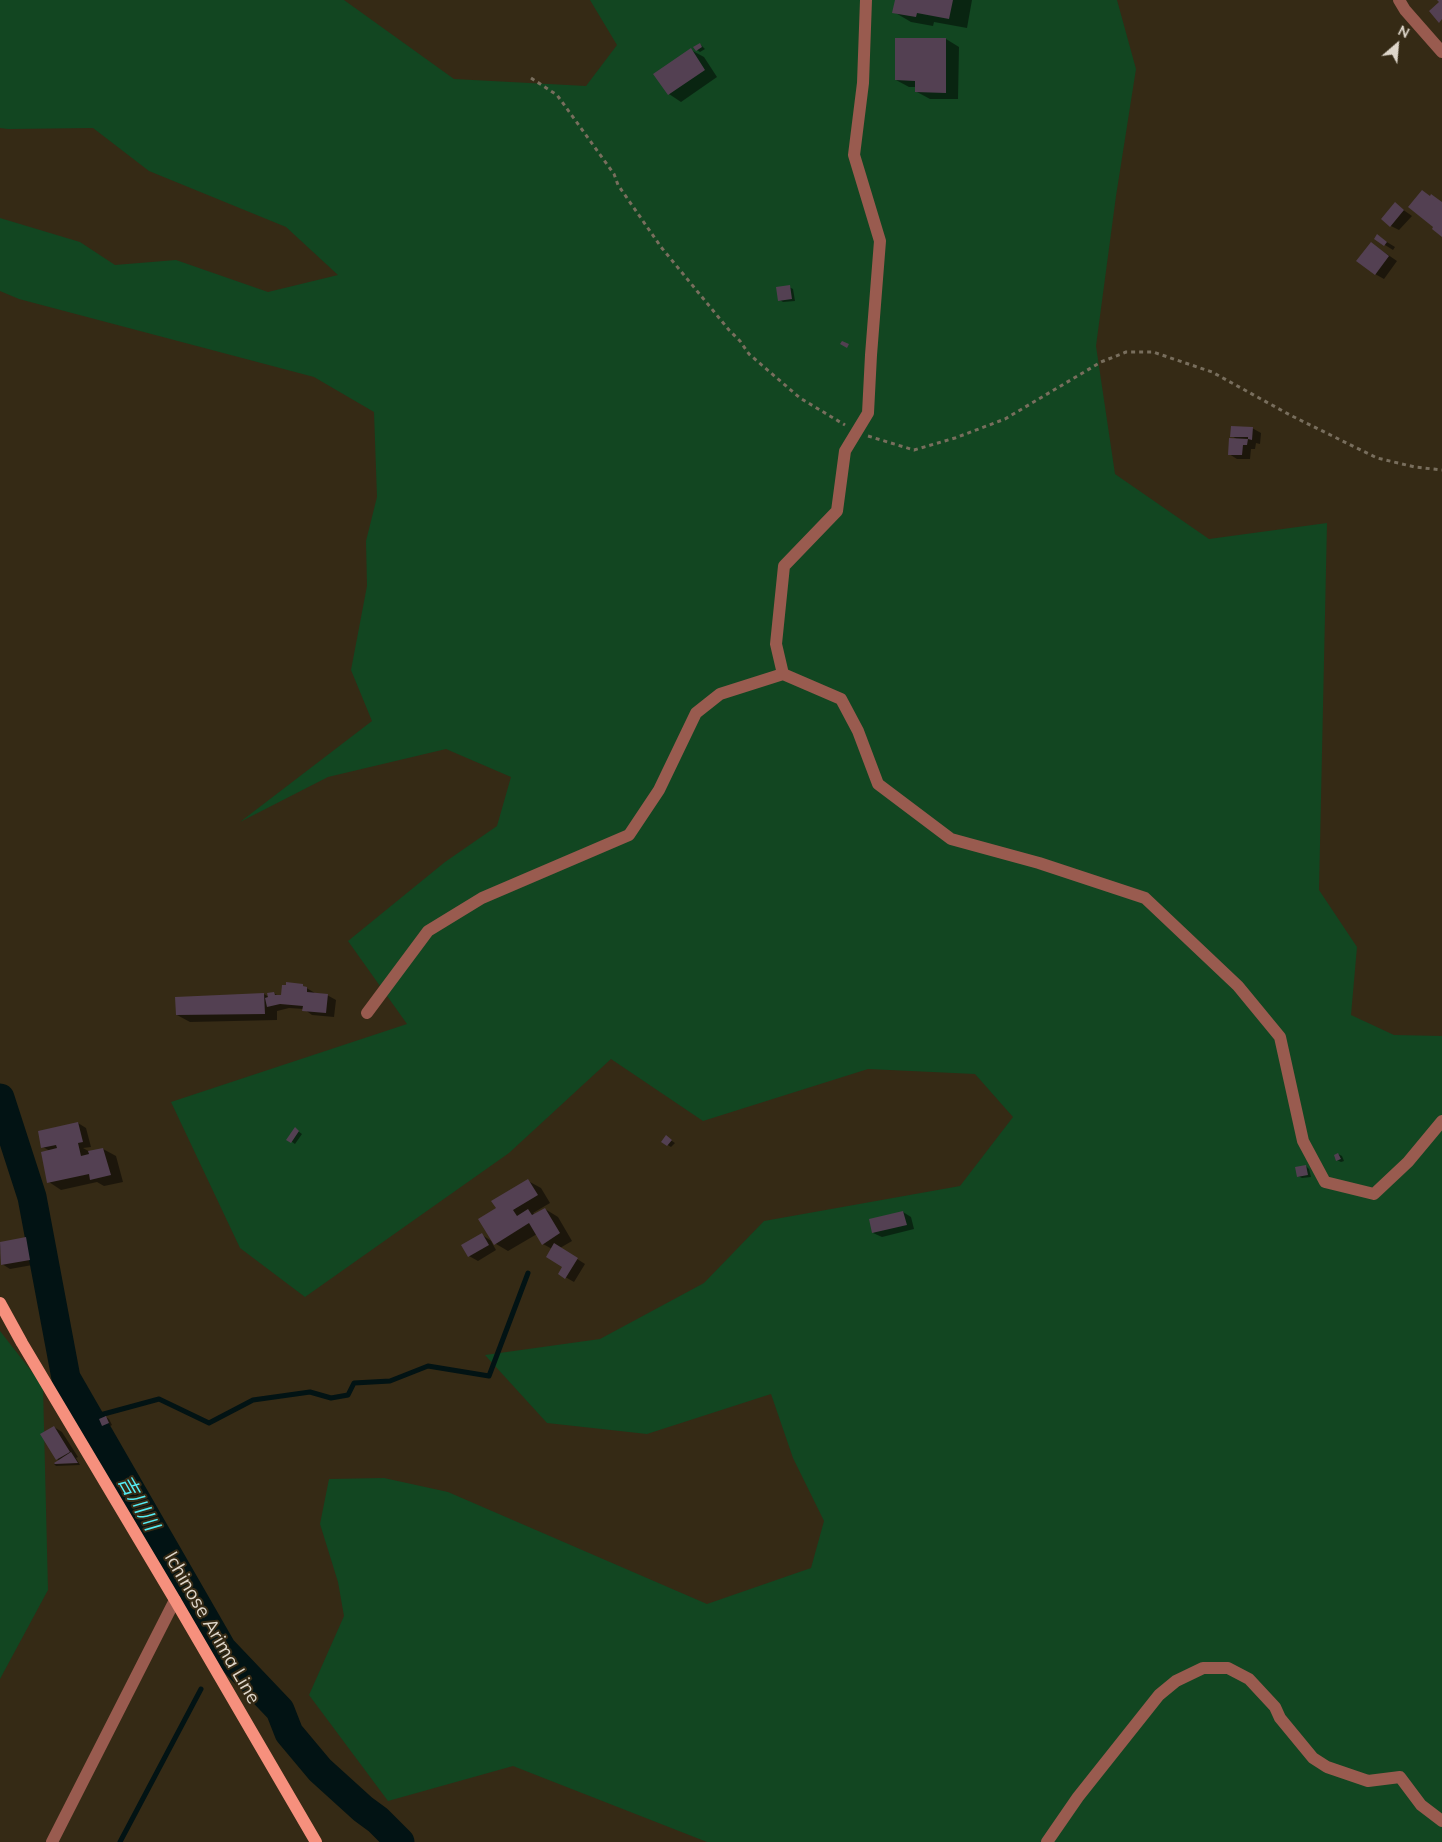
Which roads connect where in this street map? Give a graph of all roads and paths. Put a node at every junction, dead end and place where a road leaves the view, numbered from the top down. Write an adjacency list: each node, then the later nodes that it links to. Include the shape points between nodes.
1 (866, 0): 5 (street, via 863,83 854,155 880,241 868,413)
2 (1399, 0): 3 (street, via 1404,10)
3 (1442, 52)
4 (530, 78): 5 (path, via 557,95 661,246 748,354 800,398)
5 (856, 432): 6 (path, via 914,450 1005,419 1126,352 1153,352 1212,372 1377,458); 7 (street, via 845,451 837,511 784,566 776,644)
6 (1442, 470)
7 (783, 674): 8 (street, via 720,694 696,712 659,790 628,835 482,898 428,932); 9 (street, via 841,699 858,731 878,784 951,839 1145,898 1238,986 1280,1038 1303,1141 1325,1182 1374,1194 1408,1162)
8 (368, 1013)
9 (1442, 1121)
10 (0, 1303): 11 (main road, Ichinose Arima Line)
11 (175, 1600): 13 (street); 14 (main road, Ichinose Arima Line)
12 (1442, 1821): 15 (street, via 1421,1805 1400,1777 1368,1781 1327,1767 1313,1758 1280,1718 1275,1707 1249,1679 1228,1668 1203,1668 1176,1681 1159,1695 1078,1797)
13 (52, 1842)
14 (316, 1842)
15 (1047, 1842)

